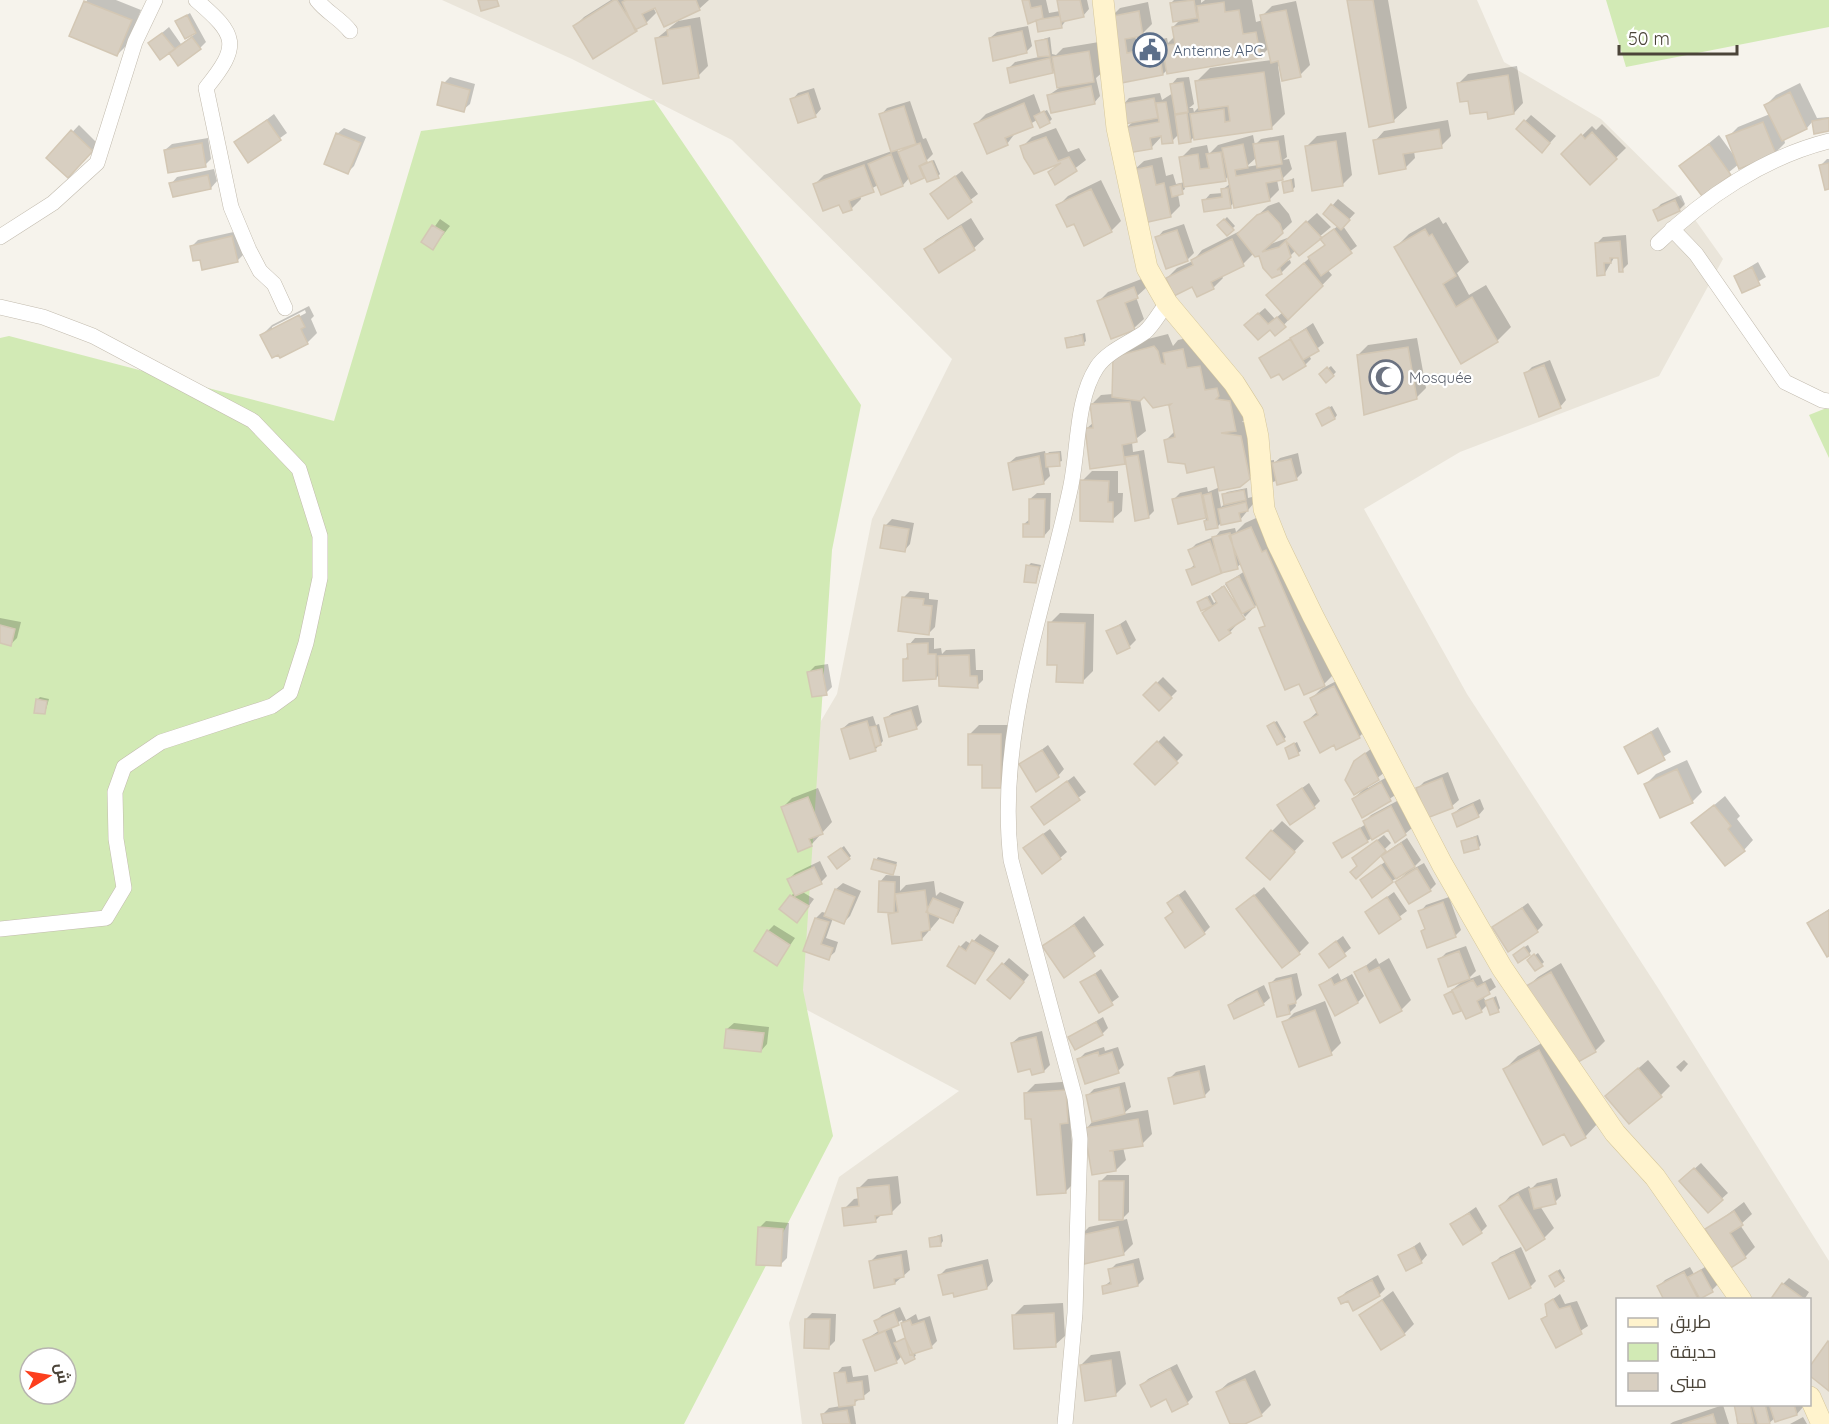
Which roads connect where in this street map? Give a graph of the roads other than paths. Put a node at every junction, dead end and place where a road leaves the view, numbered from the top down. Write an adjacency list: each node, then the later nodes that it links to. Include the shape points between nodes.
1 (155, 0): 8 (street, via 135,42 97,163 53,203)
2 (196, 0): 12 (street, via 219,19 231,41 228,58 206,88 231,207 260,271 274,284)
3 (316, 0): 5 (street)
4 (1103, 0): 10 (street, via 1124,164 1147,268)
5 (350, 30)
6 (1829, 141): 7 (street, via 1801,148 1747,176 1689,213)
7 (1672, 229): 9 (street); 13 (street, via 1696,255 1785,382)
8 (0, 237)
9 (1658, 243)
10 (1167, 303): 15 (street, via 1234,383 1253,413 1264,509 1277,542 1442,864 1532,1015 1615,1133 1655,1178); 17 (street, via 1146,331 1098,365 1086,391 1071,488 1018,708 1010,780 1007,828 1011,860 1075,1098 1080,1139 1076,1313)
11 (0, 307): 14 (street, via 43,317 93,336 254,421 299,469 320,536 320,578 290,693 272,706 161,742 124,767 115,792 116,839 124,888 106,918)
12 (285, 308)
13 (1829, 400)
14 (0, 929)
15 (1740, 1298)
16 (1811, 1400): 18 (street)
17 (1065, 1424)
18 (1822, 1424)

